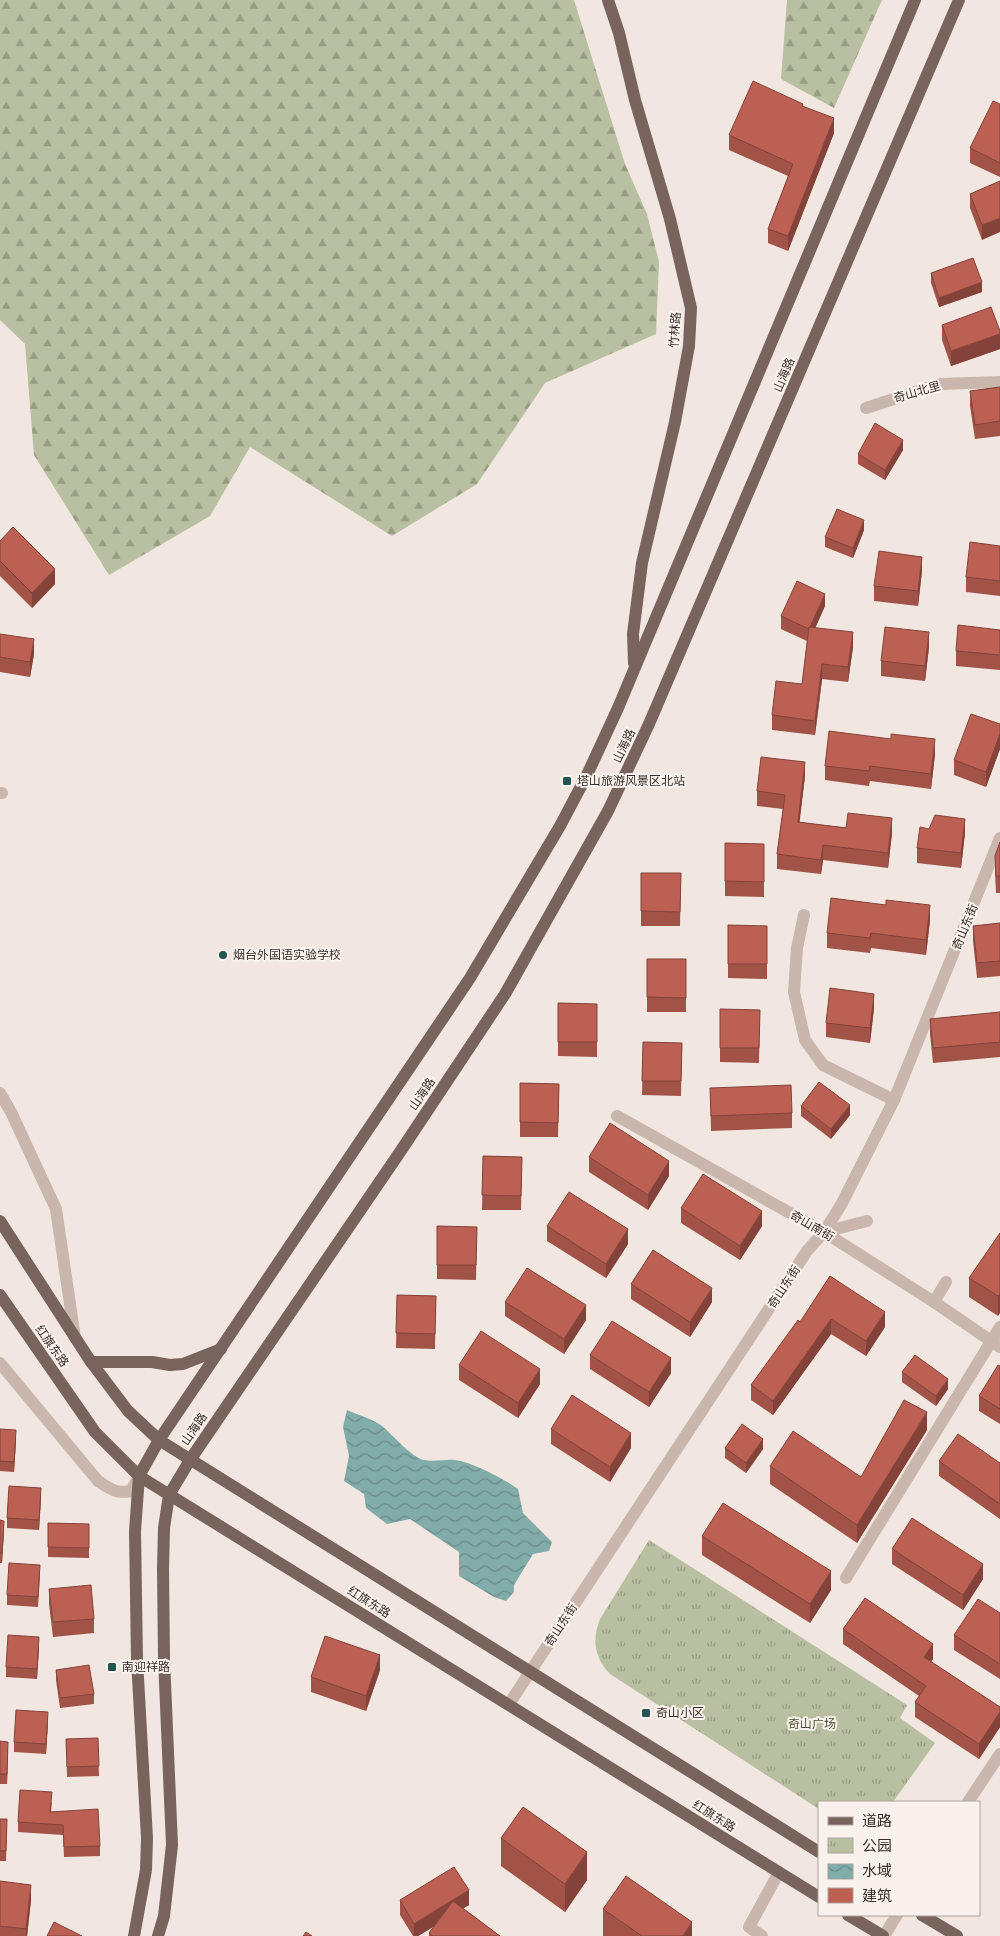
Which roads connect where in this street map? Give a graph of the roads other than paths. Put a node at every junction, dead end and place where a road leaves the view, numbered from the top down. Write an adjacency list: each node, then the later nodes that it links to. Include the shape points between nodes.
1 (608, 0): 6 (main road, 竹林路, via 670,218 691,308 689,346 675,422 642,563 633,634)
2 (915, 0): 6 (main road, 山海路)
3 (959, 0): 25 (main road, 山海路, via 653,715 608,811 505,994)
4 (1000, 382): 5 (street, 奇山北里, via 940,384)
5 (866, 408)
6 (634, 668): 21 (main road, 山海路, via 587,775 470,978)
7 (1000, 838): 10 (street, 奇山东街)
8 (804, 915): 10 (street, via 797,948 794,992 805,1040 823,1064)
9 (0, 1093): 19 (street, via 56,1208)
10 (894, 1100): 14 (street, 奇山东街)
11 (617, 1116): 14 (street, 奇山南街)
12 (0, 1221): 19 (main road, 红旗东路)
13 (867, 1221): 14 (street)
14 (824, 1232): 17 (street, 奇山南街); 29 (street, 奇山东街, via 807,1251)
15 (946, 1282): 17 (street)
16 (0, 1295): 26 (main road, 红旗东路, via 95,1432)
17 (934, 1302): 20 (street, 奇山南街)
18 (1000, 1327): 20 (street)
19 (75, 1340): 22 (main road, 红旗东路)
20 (996, 1344): 28 (street)
21 (221, 1349): 22 (main road, via 184,1364); 24 (main road, 山海路)
22 (90, 1362): 24 (main road, 红旗东路, via 128,1411)
23 (0, 1363): 26 (street, via 98,1481 120,1493 130,1491)
24 (159, 1440): 25 (main road, 红旗东路); 26 (main road, 山海路)
25 (190, 1460): 27 (main road, 山海路); 29 (main road, 红旗东路)
26 (139, 1476): 27 (main road, 红旗东路); 39 (main road, via 135,1570 147,1838 146,1870)
27 (169, 1495): 30 (main road, 红旗东路); 40 (main road, via 163,1569 172,1846 164,1916)
28 (846, 1578)
29 (530, 1671): 30 (street, 奇山东街); 33 (main road, 红旗东路)
30 (509, 1704): 34 (main road, 红旗东路)
31 (1000, 1754): 32 (street)
32 (969, 1801)
33 (818, 1851)
34 (779, 1872): 35 (main road, 红旗东路); 41 (street, via 750,1927)
35 (818, 1896)
36 (850, 1916): 42 (main road)
37 (896, 1916): 42 (street)
38 (924, 1916): 43 (main road)
39 (134, 1936)
40 (158, 1936)
41 (762, 1936)
42 (884, 1936)
43 (957, 1936)

